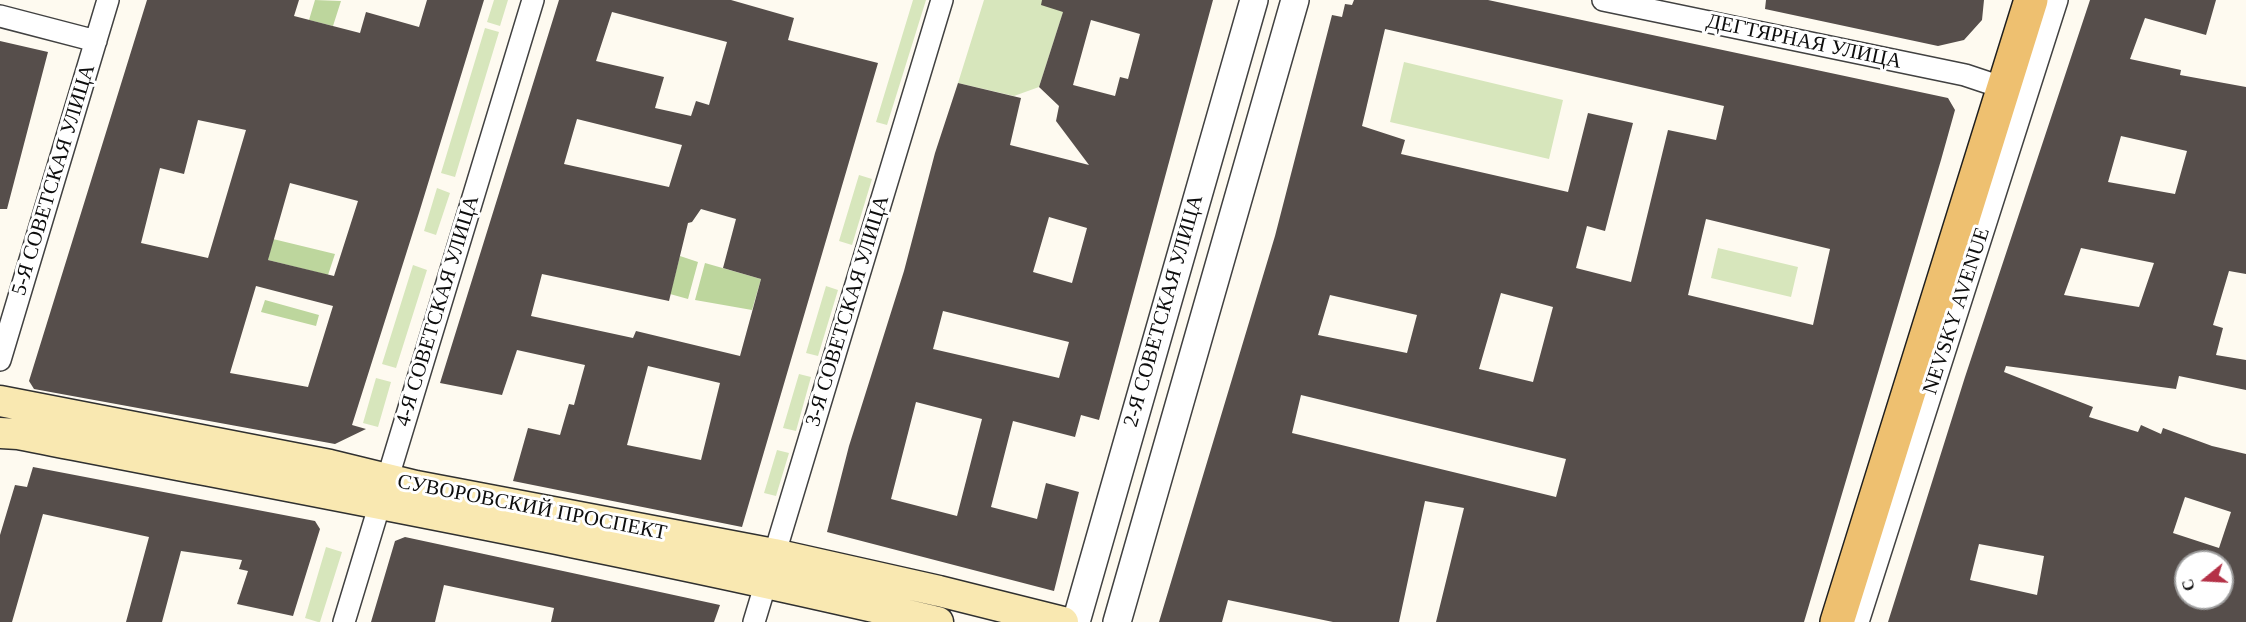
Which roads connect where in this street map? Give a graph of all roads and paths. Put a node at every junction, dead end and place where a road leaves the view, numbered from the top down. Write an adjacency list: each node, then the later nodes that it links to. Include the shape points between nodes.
1 (108, 0): 10 (street, 5-Я СОВЕТСКАЯ УЛИЦА)
2 (532, 0): 15 (street, 4-Я СОВЕТСКАЯ УЛИЦА)
3 (942, 0): 16 (street, 3-Я СОВЕТСКАЯ УЛИЦА)
4 (1254, 0): 22 (street, 2-Я СОВЕТСКАЯ УЛИЦА)
5 (1295, 0): 23 (street, 2-Я СОВЕТСКАЯ УЛИЦА)
6 (1603, 0): 11 (street, ДЕГТЯРНАЯ УЛИЦА, via 1965,75)
7 (2031, 0): 11 (main road, NEVSKY AVENUE)
8 (2057, 0): 25 (street, NEVSKY AVENUE)
9 (0, 16): 10 (street)
10 (96, 41): 12 (street, 5-Я СОВЕТСКАЯ УЛИЦА)
11 (2004, 88): 24 (main road, NEVSKY AVENUE)
12 (0, 360)
13 (0, 401): 15 (main road, СУВОРОВСКИЙ ПРОСПЕКТ, via 330,465)
14 (0, 433): 15 (main road, СУВОРОВСКИЙ ПРОСПЕКТ)
15 (383, 492): 16 (main road, СУВОРОВСКИЙ ПРОСПЕКТ); 17 (main road, СУВОРОВСКИЙ ПРОСПЕКТ, via 527,533); 18 (street, 4-Я СОВЕТСКАЯ УЛИЦА)
16 (774, 554): 17 (street, 3-Я СОВЕТСКАЯ УЛИЦА); 21 (main road, СУВОРОВСКИЙ ПРОСПЕКТ)
17 (766, 583): 19 (street, 3-Я СОВЕТСКАЯ УЛИЦА); 20 (main road, СУВОРОВСКИЙ ПРОСПЕКТ)
18 (344, 622)
19 (754, 622)
20 (938, 622)
21 (1063, 622)
22 (1076, 622)
23 (1117, 622)
24 (1837, 622)
25 (1858, 622)

